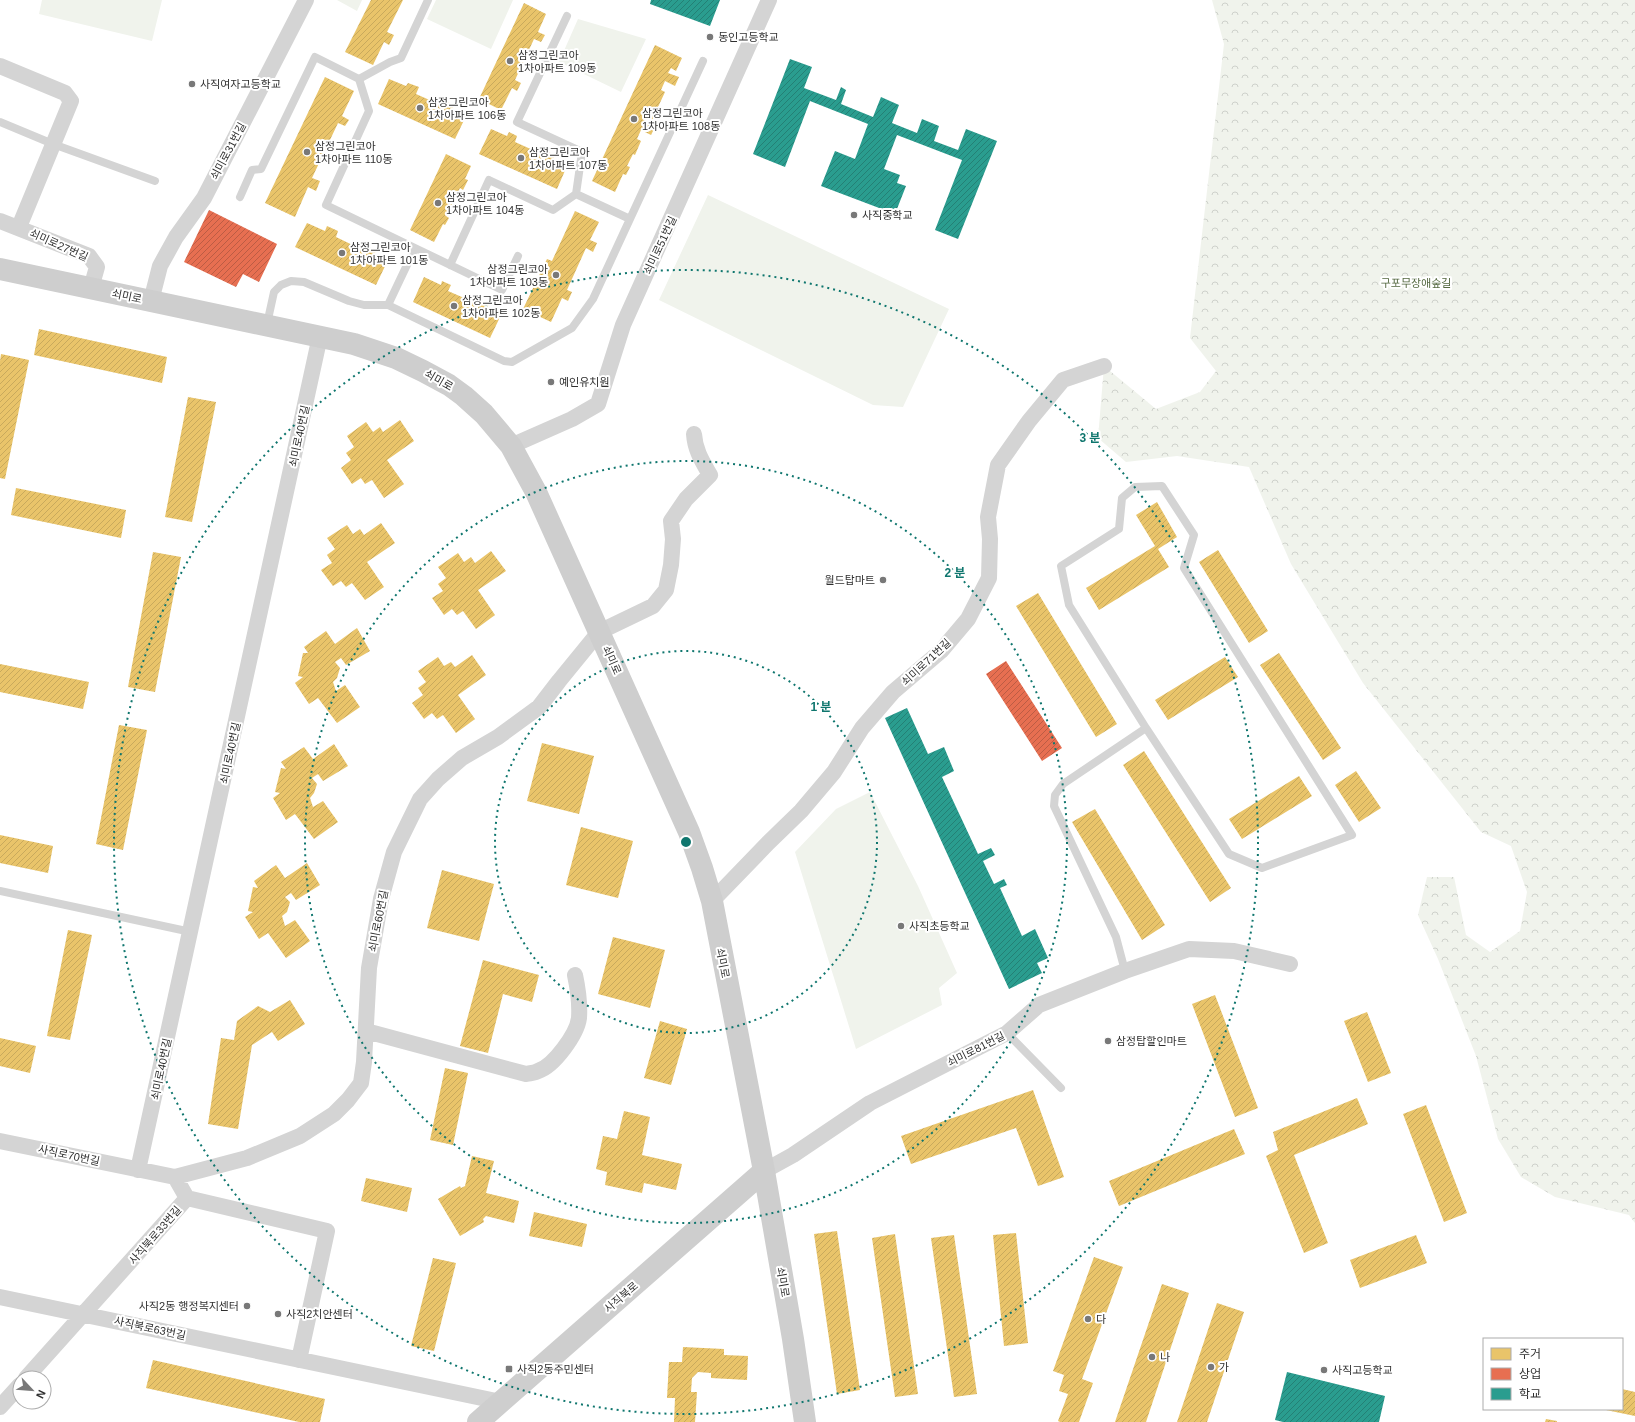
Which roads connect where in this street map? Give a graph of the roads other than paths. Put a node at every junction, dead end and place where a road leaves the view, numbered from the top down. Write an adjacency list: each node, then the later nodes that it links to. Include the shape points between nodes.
1 (306, 0): 21 (street, 쇠미로31번길, via 204,198 176,237 160,266)
2 (428, 0): 7 (lane, via 401,58)
3 (770, 0): 27 (street, 쇠미로51번길, via 623,325 598,404 572,419)
4 (567, 16): 11 (lane, via 517,122 582,152)
5 (703, 61): 13 (lane)
6 (0, 66): 9 (street, 쇠미로27번길, via 65,93 71,101)
7 (359, 79): 12 (lane, via 315,57 261,169 252,170); 16 (lane, via 368,111 326,205)
8 (0, 122): 9 (lane)
9 (53, 144): 10 (lane); 15 (street, 쇠미로27번길)
10 (155, 181)
11 (576, 194): 13 (lane); 18 (lane, via 553,210 489,180)
12 (240, 197)
13 (630, 219): 22 (lane, via 583,315 572,328 512,362 504,361)
14 (0, 221): 15 (street, 쇠미로27번길)
15 (19, 227): 20 (street, 쇠미로27번길, via 89,256 97,267)
16 (415, 248): 18 (lane); 22 (lane)
17 (518, 256): 18 (lane, via 502,290)
18 (450, 264)
19 (0, 269): 20 (main road, 쇠미로)
20 (91, 288): 21 (main road, 쇠미로)
21 (152, 301): 23 (main road, 쇠미로)
22 (388, 306): 23 (lane, via 364,305 304,282 291,281 281,285 274,292)
23 (267, 325): 24 (main road, 쇠미로)
24 (320, 336): 27 (main road, 쇠미로, via 390,356 449,385 484,414); 32 (street, 쇠미로40번길)
25 (1104, 366): 31 (street, 쇠미로71번길, via 1064,380 1029,421 998,465 988,517 989,578 968,619 941,651 893,692 862,728 834,772 801,811)
26 (694, 434): 28 (street, via 699,457 710,475 686,499 671,521 673,539 666,590 653,606)
27 (511, 446): 28 (main road, 쇠미로, via 536,492)
28 (599, 632): 31 (main road, 쇠미로, via 688,832); 36 (street, 쇠미로60번길, via 539,707 498,737 462,758 420,799 394,852 380,899 369,968)
29 (1146, 728): 29 (lane, via 1069,605 1061,566 1119,529 1122,498 1135,487 1162,486 1194,535 1184,568 1352,835 1262,868 1229,854); 34 (lane, via 1063,784 1055,795 1054,806 1116,937)
30 (0, 891): 32 (lane)
31 (712, 901): 41 (main road, 쇠미로)
32 (191, 932): 40 (street, 쇠미로40번길)
33 (1290, 964): 34 (street, 쇠미로81번길, via 1234,951 1189,949)
34 (1125, 971): 37 (street, 쇠미로81번길, via 1039,1005)
35 (574, 975): 36 (street, via 579,992 579,1020 562,1050 551,1063 539,1071 526,1074)
36 (366, 1031): 42 (street, 쇠미로60번길, via 360,1083 334,1114 300,1136 247,1158)
37 (1007, 1033): 38 (lane); 41 (street, 쇠미로81번길, via 870,1103 793,1155)
38 (1062, 1088)
39 (0, 1141): 40 (street, 사직로70번길)
40 (138, 1170): 42 (street, 사직로70번길)
41 (764, 1171): 49 (main road, 사직북로); 52 (main road, 쇠미로)
42 (175, 1177): 43 (street)
43 (187, 1198): 45 (street, 사직북로33번길); 46 (street, 사직북로33번길, via 327,1231)
44 (0, 1297): 45 (street, 사직북로63번길)
45 (84, 1315): 46 (street, 사직북로63번길); 47 (street, 사직북로33번길)
46 (299, 1360): 49 (street, 사직북로63번길)
47 (33, 1370)
48 (12, 1394): 50 (street)
49 (501, 1402): 51 (main road, 사직북로)
50 (0, 1407)
51 (478, 1422)
52 (805, 1422)

